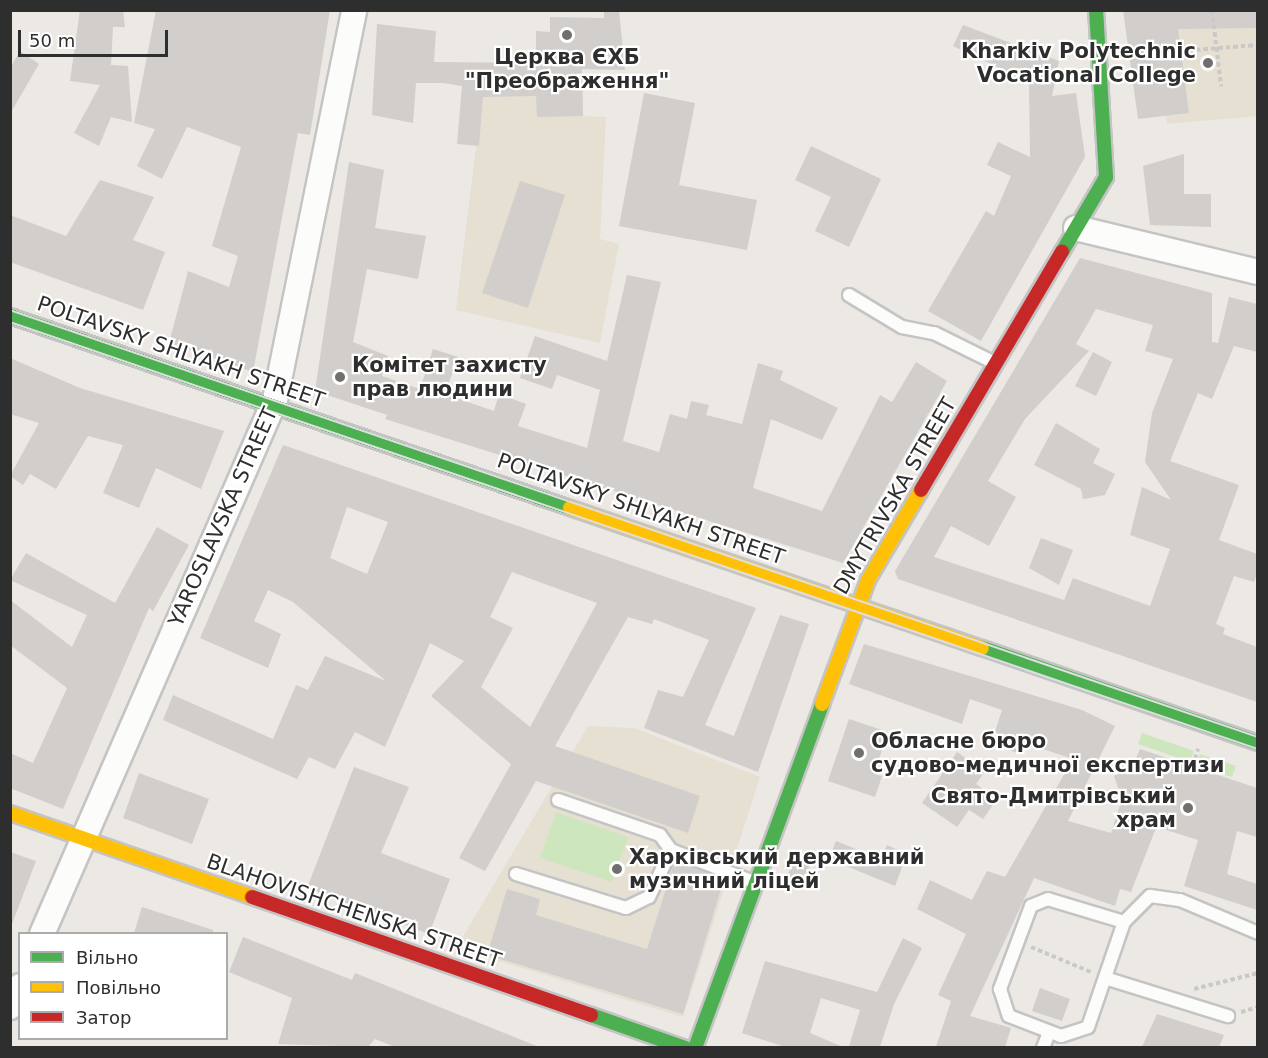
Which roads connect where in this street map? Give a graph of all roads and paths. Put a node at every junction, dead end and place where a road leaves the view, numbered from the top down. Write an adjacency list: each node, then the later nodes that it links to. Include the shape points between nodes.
1 (354, 10): 13 (street, YAROSLAVSKA STREET)
2 (1095, 10): 8 (street, DMYTRIVSKA STREET, via 1106,177)
3 (1212, 10): 5 (path)
4 (1257, 45): 5 (path)
5 (1217, 49): 6 (path); 7 (path)
6 (1181, 51)
7 (1221, 86)
8 (1076, 228): 9 (street); 12 (street, DMYTRIVSKA STREET)
9 (1257, 272)
10 (849, 295): 12 (lane, via 902,327 934,333)
11 (10, 316): 13 (street, POLTAVSKY SHLYAKH STREET)
12 (996, 363): 14 (street, DMYTRIVSKA STREET)
13 (272, 405): 14 (street, POLTAVSKY SHLYAKH STREET); 20 (street, YAROSLAVSKA STREET)
14 (856, 605): 15 (street, POLTAVSKY SHLYAKH STREET); 23 (street, DMYTRIVSKA STREET)
15 (1257, 743)
16 (1198, 748): 17 (path)
17 (1192, 766)
18 (558, 800): 21 (lane, via 660,835)
19 (10, 813): 20 (street, BLAHOVISHCHENSKA STREET)
20 (82, 839): 25 (street, YAROSLAVSKA STREET); 35 (street, BLAHOVISHCHENSKA STREET)
21 (671, 850): 22 (lane, via 649,897 626,908); 23 (lane)
22 (516, 874)
23 (755, 882): 36 (street, DMYTRIVSKA STREET)
24 (1124, 922): 26 (lane, via 1150,896 1180,900); 27 (lane, via 1048,899 1031,906); 29 (lane)
25 (42, 932)
26 (1257, 933)
27 (1017, 940): 29 (path); 34 (lane, via 1000,989 1009,1016)
28 (1257, 973): 31 (path)
29 (1105, 978): 31 (lane); 34 (lane, via 1088,1027 1061,1036)
30 (18, 990): 32 (street)
31 (1164, 996): 33 (lane)
32 (10, 1007)
33 (1228, 1016)
34 (1049, 1032): 37 (lane)
35 (685, 1047)
36 (695, 1047)
37 (1043, 1047)

